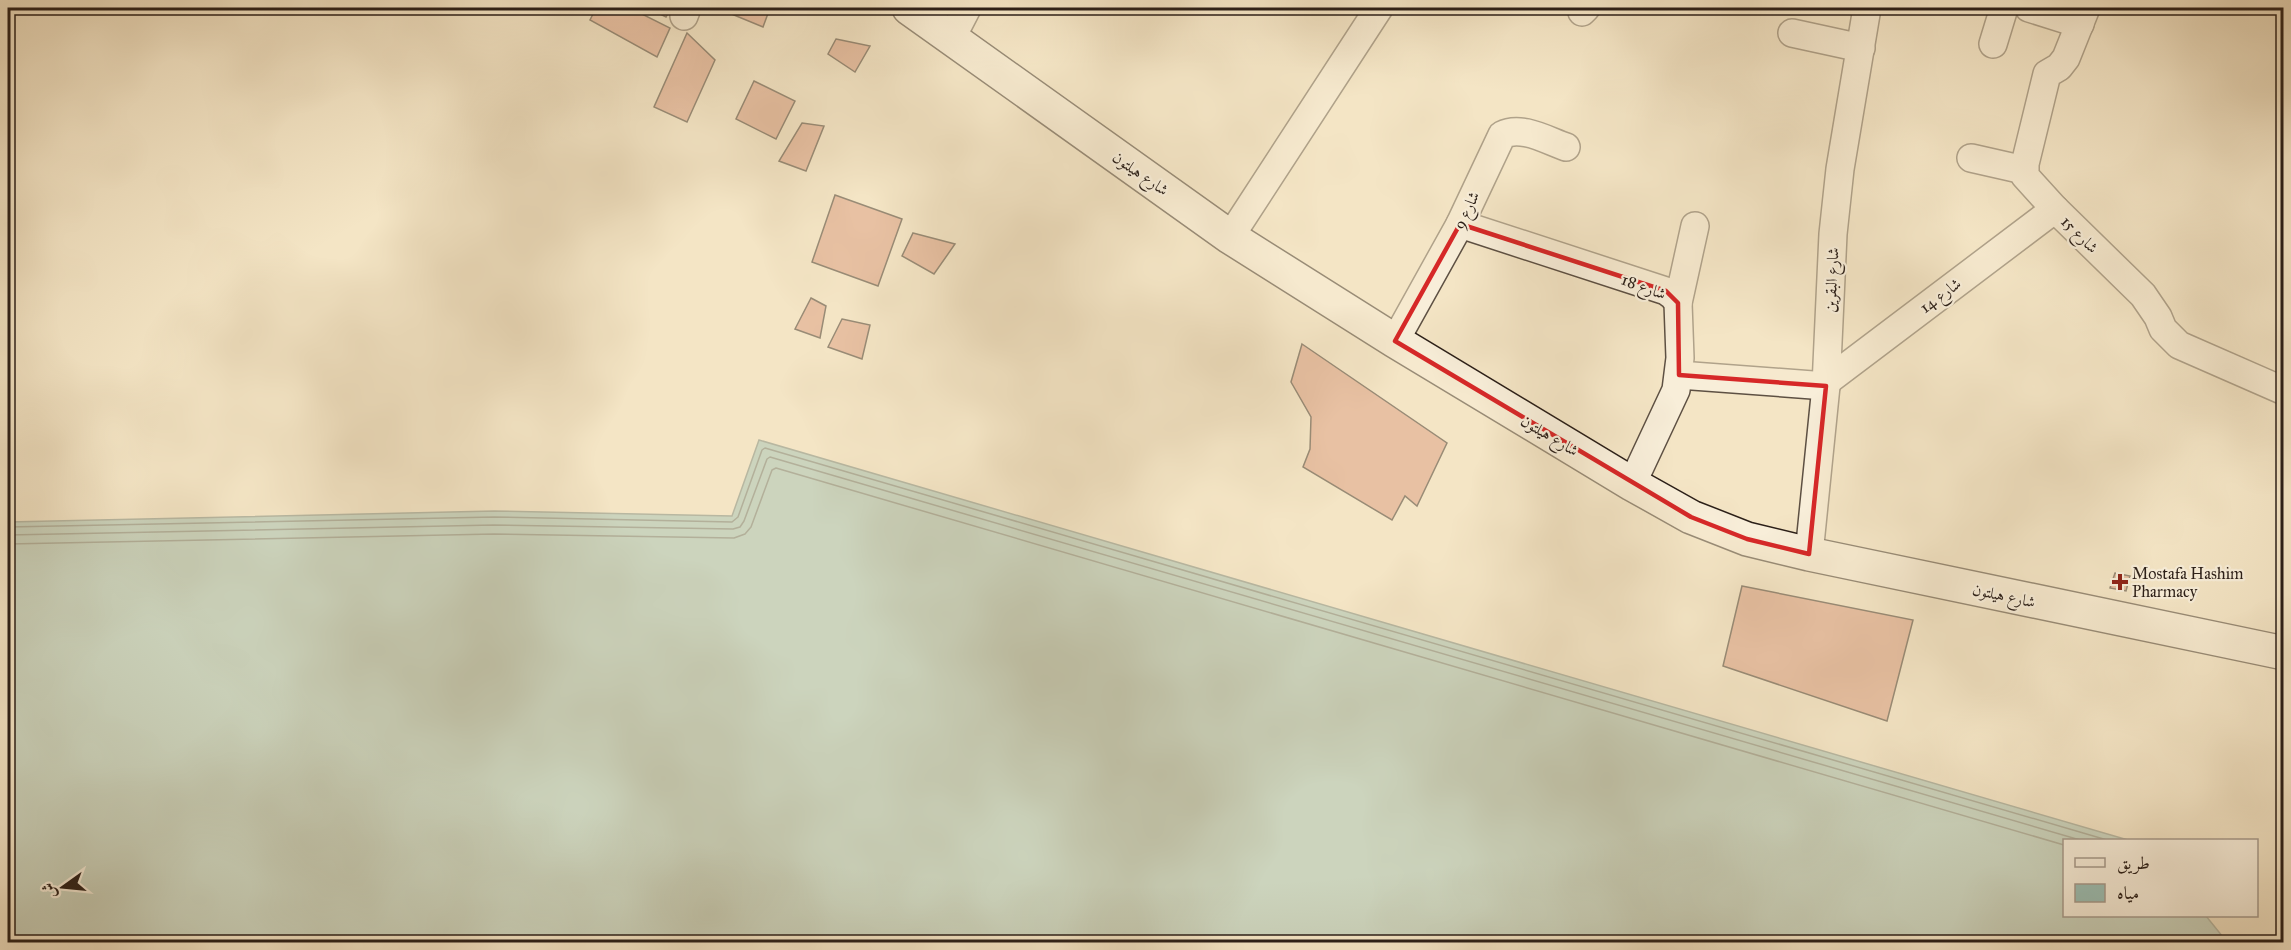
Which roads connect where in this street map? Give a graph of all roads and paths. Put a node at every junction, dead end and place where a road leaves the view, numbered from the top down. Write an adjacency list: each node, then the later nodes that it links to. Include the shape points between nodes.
1 (909, 8): 9 (main road, شارع هيلتون)
2 (967, 8): 9 (street)
3 (1379, 8): 18 (street)
4 (1867, 8): 11 (street, شارع البقرين)
5 (2004, 8): 10 (street)
6 (2029, 8): 7 (street)
7 (2083, 16): 14 (street, via 2066,58 2047,74)
8 (1792, 33): 11 (street)
9 (951, 39): 18 (main road, شارع هيلتون)
10 (1993, 44)
11 (1861, 48): 22 (street, شارع البقرين, via 1833,234)
12 (1566, 147): 16 (street, شارع 9, via 1518,131 1502,135)
13 (1971, 158): 14 (street)
14 (2024, 170): 15 (street, شارع 15)
15 (2055, 209): 22 (street, شارع 14); 23 (street, شارع 15, via 2143,296 2163,329 2179,345)
16 (1460, 224): 19 (street, شارع 18, via 1666,291); 20 (street, شارع 9)
17 (1695, 226): 19 (street)
18 (1230, 237): 20 (main road, شارع هيلتون)
19 (1678, 303): 21 (street, شارع 18)
20 (1395, 341): 24 (main road, شارع هيلتون)
21 (1679, 375): 22 (street); 24 (street, شارع 18, via 1676,390)
22 (1826, 384): 25 (street, شارع البقرين)
23 (2283, 392)
24 (1632, 484): 25 (main road, شارع هيلتون, via 1691,517 1748,539)
25 (1809, 554): 26 (main road, شارع هيلتون)
26 (2283, 653)

